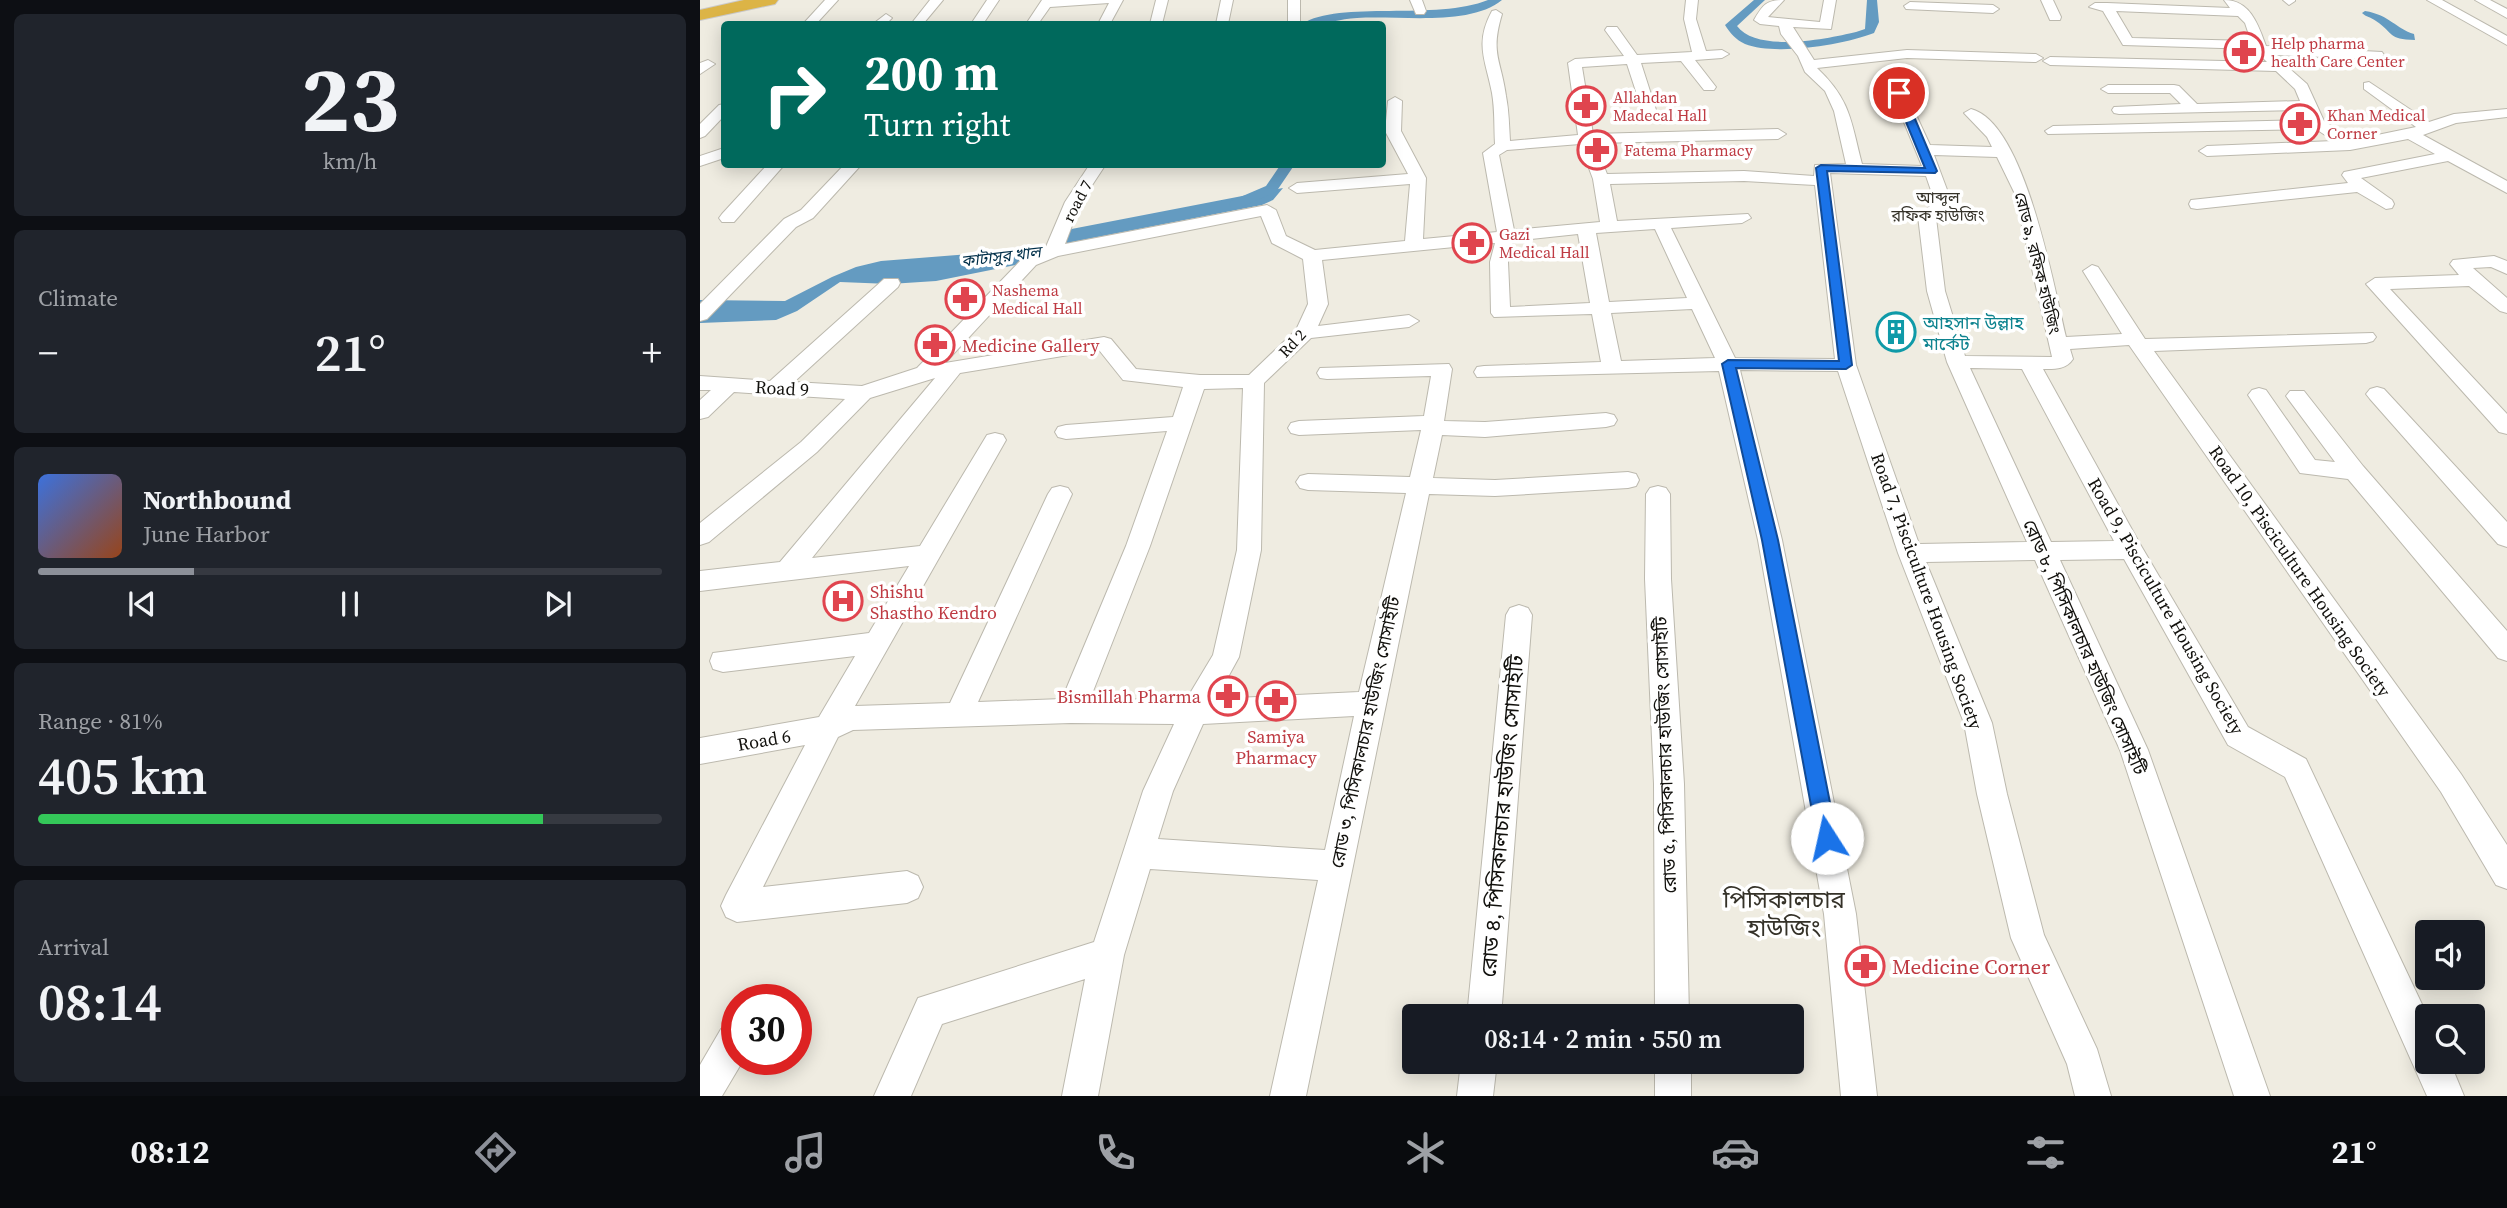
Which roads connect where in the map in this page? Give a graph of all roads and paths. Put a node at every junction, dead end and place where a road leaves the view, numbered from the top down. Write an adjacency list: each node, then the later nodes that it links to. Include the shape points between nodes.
1 (769, 0): 23 (highway)
2 (832, 0): 25 (street)
3 (937, 0): 26 (street)
4 (993, 0): 27 (street)
5 (1107, 0): 17 (street)
6 (1118, 0): 29 (street)
7 (1162, 0): 30 (street)
8 (1227, 0): 31 (street)
9 (1294, 0): 32 (street)
10 (1692, 0): 39 (street)
11 (1779, 0): 33 (street, via 1760,20)
12 (1830, 0): 33 (street, via 1826,26)
13 (2047, 0): 24 (street)
14 (2230, 0): 20 (street)
15 (2433, 0): 35 (street)
16 (2482, 0): 22 (street)
17 (1047, 1): 28 (street)
18 (1910, 6): 19 (street)
19 (1993, 10)
20 (2244, 12): 36 (street); 36 (street, via 2101,7 2128,42)
21 (1496, 14): 65 (street, via 1488,55 1499,94)
22 (2507, 14)
23 (700, 15)
24 (2055, 17)
25 (811, 21)
26 (920, 21)
27 (979, 21)
28 (1034, 21)
29 (1106, 21)
30 (1157, 21)
31 (1223, 21)
32 (1294, 21)
33 (1787, 29): 41 (street)
34 (1612, 30): 40 (street)
35 (2507, 41)
36 (2259, 47): 38 (street); 42 (street)
37 (1722, 54): 39 (street)
38 (2377, 55)
39 (1692, 56): 40 (street); 44 (street)
40 (1632, 58): 54 (street); 63 (street, via 1575,63)
41 (1807, 60): 42 (street, via 1963,54); 77 (street, via 1842,111)
42 (2282, 67): 48 (street, via 2302,86)
43 (2369, 86): 58 (street)
44 (1709, 87)
45 (2108, 89): 50 (street, via 2174,89)
46 (1899, 93): 68 (street)
47 (1395, 101): 66 (street, via 1393,131)
48 (2310, 105): 50 (street); 57 (street)
49 (721, 108): 51 (street)
50 (2193, 108): 52 (street)
51 (700, 109)
52 (2119, 110)
53 (721, 111): 60 (street)
54 (1650, 113)
55 (1972, 113): 70 (street, রোড ৯, রফিক হাউজিং)
56 (2507, 113): 58 (street)
57 (2319, 124): 59 (street); 64 (street)
58 (2426, 127): 62 (street)
59 (2053, 131)
60 (700, 133)
61 (1778, 134): 63 (street)
62 (2410, 134): 64 (street); 72 (street)
63 (1586, 139): 65 (street); 80 (street)
64 (2350, 145): 69 (street)
65 (1503, 146): 92 (street, via 1491,153)
66 (1402, 149): 67 (street); 79 (street)
67 (1386, 150)
68 (1924, 150): 70 (street); 78 (street)
69 (2207, 151)
70 (2004, 152): 108 (street, রোড ৯, রফিক হাউজিং, via 2023,194)
71 (721, 154): 73 (street)
72 (2451, 156): 82 (street, via 2350,175); 84 (street)
73 (700, 161)
74 (773, 168): 87 (street)
75 (850, 168): 103 (street)
76 (1095, 168): 94 (street, road 7, via 1073,202)
77 (1854, 169): 78 (street); 81 (street, via 1821,168)
78 (1932, 171): 109 (street, রোড ৮, পিসিকালচার হাউজিং সোসাইটি, via 1944,203 1927,216 1936,291)
79 (1418, 178): 83 (street); 93 (street)
80 (1601, 179): 81 (street, via 1744,176); 90 (street)
81 (1823, 181): 112 (street, Road 7, Pisciculture Housing Society)
82 (2360, 187): 85 (street); 86 (street)
83 (1297, 188)
84 (2507, 188)
85 (2197, 204)
86 (2386, 204)
87 (728, 218)
88 (1742, 218): 89 (street)
89 (1660, 222): 90 (street); 100 (street)
90 (1609, 226): 91 (street)
91 (1586, 228): 92 (street); 101 (street)
92 (1506, 235): 93 (street); 101 (street, via 1499,262 1501,313)
93 (1414, 244): 95 (street)
94 (1056, 246): 95 (street, via 1267,210 1278,239); 116 (street, via 1030,261)
95 (1312, 256): 105 (street, Rd 2, via 1318,304)
96 (2507, 269): 98 (street, via 2494,261 2459,264)
97 (2092, 271): 107 (street, Road 10, Pisciculture Housing Society)
98 (2473, 281): 102 (street); 130 (street, via 2375,284)
99 (891, 283): 122 (street)
100 (1699, 303): 101 (street); 111 (street)
101 (1600, 307): 113 (street)
102 (2507, 307)
103 (700, 315)
104 (1409, 321): 105 (street)
105 (1305, 333): 118 (street, Rd 2)
106 (2366, 337): 107 (street)
107 (2137, 342): 108 (street); 161 (street, Road 10, Pisciculture Housing Society, via 2451,783)
108 (2058, 344): 110 (street, via 2061,362)
109 (1957, 362): 110 (street); 144 (street, রোড ৮, পিসিকালচার হাউজিং সোসাইটি)
110 (2029, 363): 143 (street, Road 9, Pisciculture Housing Society)
111 (1728, 364): 112 (street); 113 (street); 177 (street, via 1770,540 1840,914)
112 (1846, 365): 145 (street, Road 7, Pisciculture Housing Society)
113 (1612, 368): 115 (street)
114 (952, 370): 116 (street); 119 (street, via 1104,343 1130,375); 147 (street)
115 (1484, 372)
116 (924, 373): 123 (street)
117 (1327, 373): 132 (street, রোড ৩, পিসিকালচার হাউজিং সোসাইটি, via 1442,369)
118 (1254, 381): 119 (street); 155 (street, via 1249,550 1226,657)
119 (1196, 382): 129 (street)
120 (700, 383): 121 (street, Road 9)
121 (729, 385): 122 (street, Road 9); 127 (street)
122 (776, 387): 123 (street, Road 9)
123 (863, 393): 141 (street, via 808,447)
124 (2377, 394): 142 (street)
125 (2259, 395): 135 (street, via 2308,467)
126 (2297, 396): 135 (street)
127 (700, 412)
128 (1606, 419): 132 (street)
129 (1182, 423): 133 (street); 154 (street)
130 (2507, 427)
131 (1299, 428): 132 (street, via 1422,423)
132 (1434, 428): 138 (street, রোড ৩, পিসিকালচার হাউজিং সোসাইটি)
133 (1066, 432)
134 (995, 440): 146 (street)
135 (2355, 472): 151 (street)
136 (1628, 480): 138 (street, via 1495,488)
137 (1308, 482): 138 (street)
138 (1420, 485): 153 (street, রোড ৩, পিসিকালচার হাউজিং সোসাইটি)
139 (1060, 494): 156 (street)
140 (1658, 494): 165 (street, রোড ৫, পিসিকালচার হাউজিং সোসাইটি, via 1658,579 1670,783)
141 (700, 536)
142 (2507, 538)
143 (2131, 550): 144 (street); 166 (street, Road 9, Pisciculture Housing Society, via 2238,736 2296,768)
144 (2043, 551): 145 (street); 179 (street, রোড ৮, পিসিকালচার হাউজিং সোসাইটি, via 2134,750)
145 (1910, 553): 178 (street, Road 7, Pisciculture Housing Society, via 1978,723 2028,938 2084,1062)
146 (928, 554): 147 (street); 150 (street)
147 (789, 569): 148 (street)
148 (700, 581)
149 (1519, 615): 164 (street, রোড ৪, পিসিকালচার হাউজিং সোসাইটি)
150 (877, 643): 152 (street); 157 (street)
151 (2507, 650)
152 (723, 661)
153 (1371, 703): 155 (street, Road 6); 160 (street, রোড ৩, পিসিকালচার হাউজিং সোসাইটি)
154 (1071, 711): 155 (street, Road 6); 156 (street, Road 6)
155 (1194, 712): 159 (street, via 1158,791)
156 (958, 716): 157 (street, Road 6, via 851,718)
157 (828, 729): 158 (street, Road 6); 162 (street, via 737,906)
158 (700, 751)
159 (1139, 853): 160 (street); 163 (street)
160 (1338, 866): 174 (street, রোড ৩, পিসিকালচার হাউজিং সোসাইটি)
161 (2507, 874)
162 (907, 887)
163 (1107, 955): 172 (street, via 930,1010); 173 (street)
164 (1486, 1004)
165 (1672, 1004)
166 (2415, 1028)
167 (721, 1064): 171 (street)
168 (1478, 1074): 175 (street)
169 (1673, 1074): 176 (street)
170 (2436, 1074): 180 (street)
171 (702, 1096)
172 (892, 1096)
173 (1080, 1096)
174 (1287, 1096)
175 (1475, 1096)
176 (1673, 1096)
177 (1859, 1096)
178 (2093, 1096)
179 (2252, 1096)
180 (2446, 1096)

